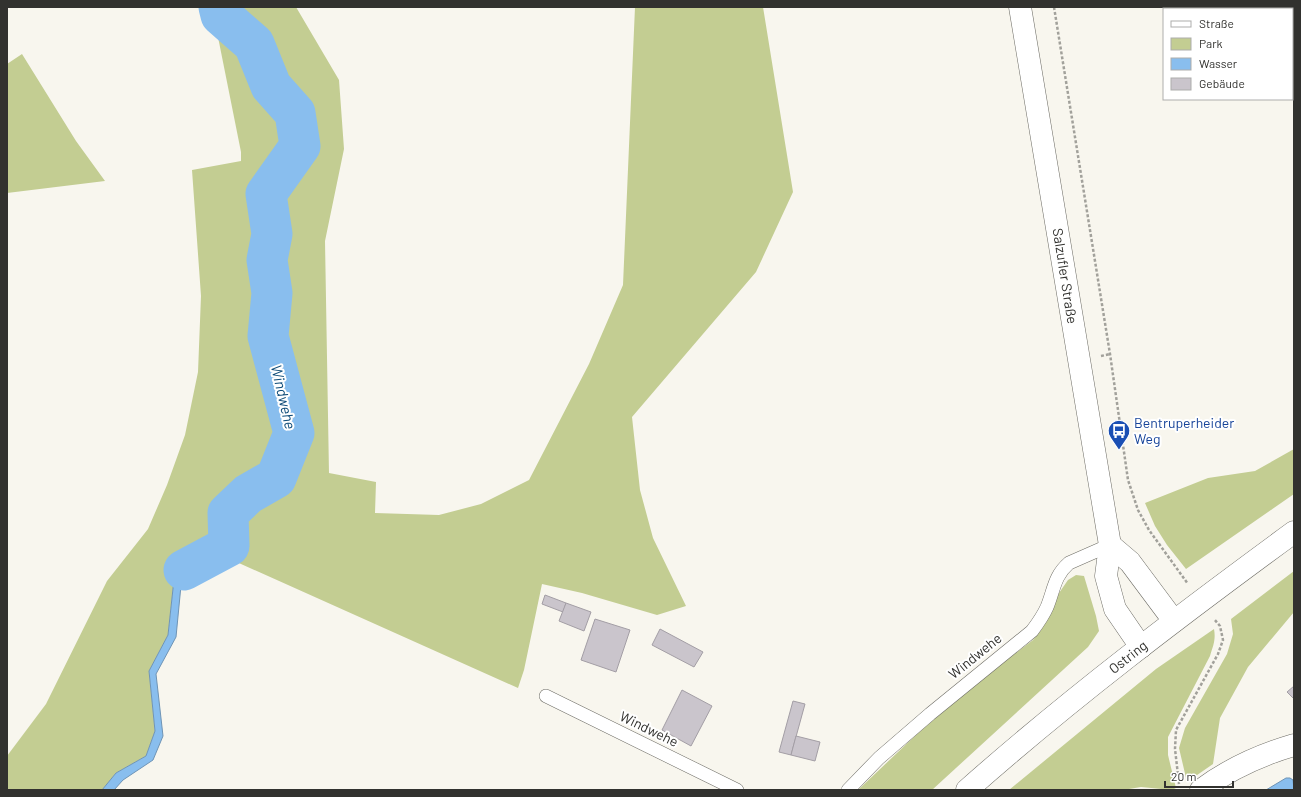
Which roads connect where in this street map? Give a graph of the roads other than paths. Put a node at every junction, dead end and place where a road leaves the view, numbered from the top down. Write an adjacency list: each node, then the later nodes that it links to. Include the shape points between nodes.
1 (1020, 7): 3 (main road, Salzufler Straße)
2 (1294, 532): 4 (main road, Ostring)
3 (1110, 545): 4 (main road, via 1130,562); 5 (main road, Salzufler Straße, via 1106,576 1115,609); 9 (lane, Windwehe, via 1064,568 1057,577 1040,621 1032,631 879,758)
4 (1174, 621): 5 (main road, Ostring)
5 (1141, 647): 10 (main road, Ostring, via 1024,740)
6 (546, 696): 8 (lane, Windwehe)
7 (1294, 745): 11 (main road, via 1251,760 1227,772)
8 (737, 790)
9 (848, 790)
10 (967, 790)
11 (1201, 790)

